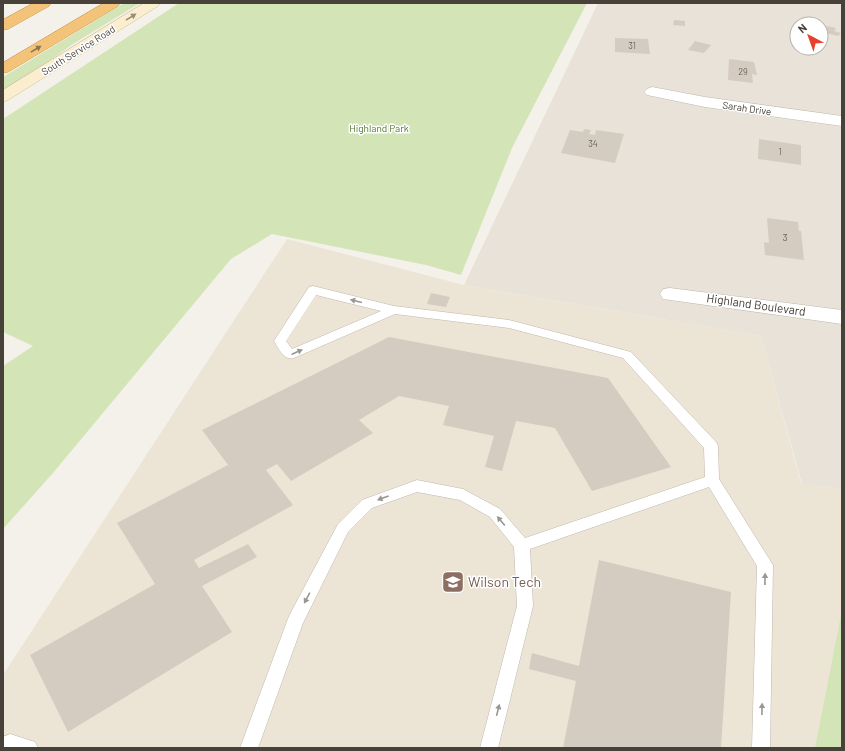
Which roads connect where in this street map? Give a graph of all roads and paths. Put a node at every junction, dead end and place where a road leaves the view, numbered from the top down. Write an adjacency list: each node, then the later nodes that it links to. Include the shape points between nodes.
1 (44, 3): 4 (highway)
2 (113, 3): 5 (highway, one-way to 2)
3 (153, 3): 7 (main road, South Service Road, one-way to 3)
4 (3, 26)
5 (3, 69)
6 (652, 92): 8 (street, Sarah Drive)
7 (3, 97)
8 (842, 121)
9 (670, 294): 11 (street, Highland Boulevard)
10 (394, 310): 10 (lane, one-way to 10, via 313,290 280,341 290,355); 12 (lane, via 509,324 627,355 711,446)
11 (842, 317)
12 (712, 480): 13 (lane); 18 (lane, one-way to 12, via 765,566)
13 (522, 545): 16 (lane, one-way to 16, via 494,513 464,495 417,486 367,504 343,528 295,621); 17 (lane, one-way to 13, via 525,606)
14 (4, 748): 15 (lane, via 10,743)
15 (29, 748)
16 (249, 748)
17 (489, 748)
18 (761, 748)

